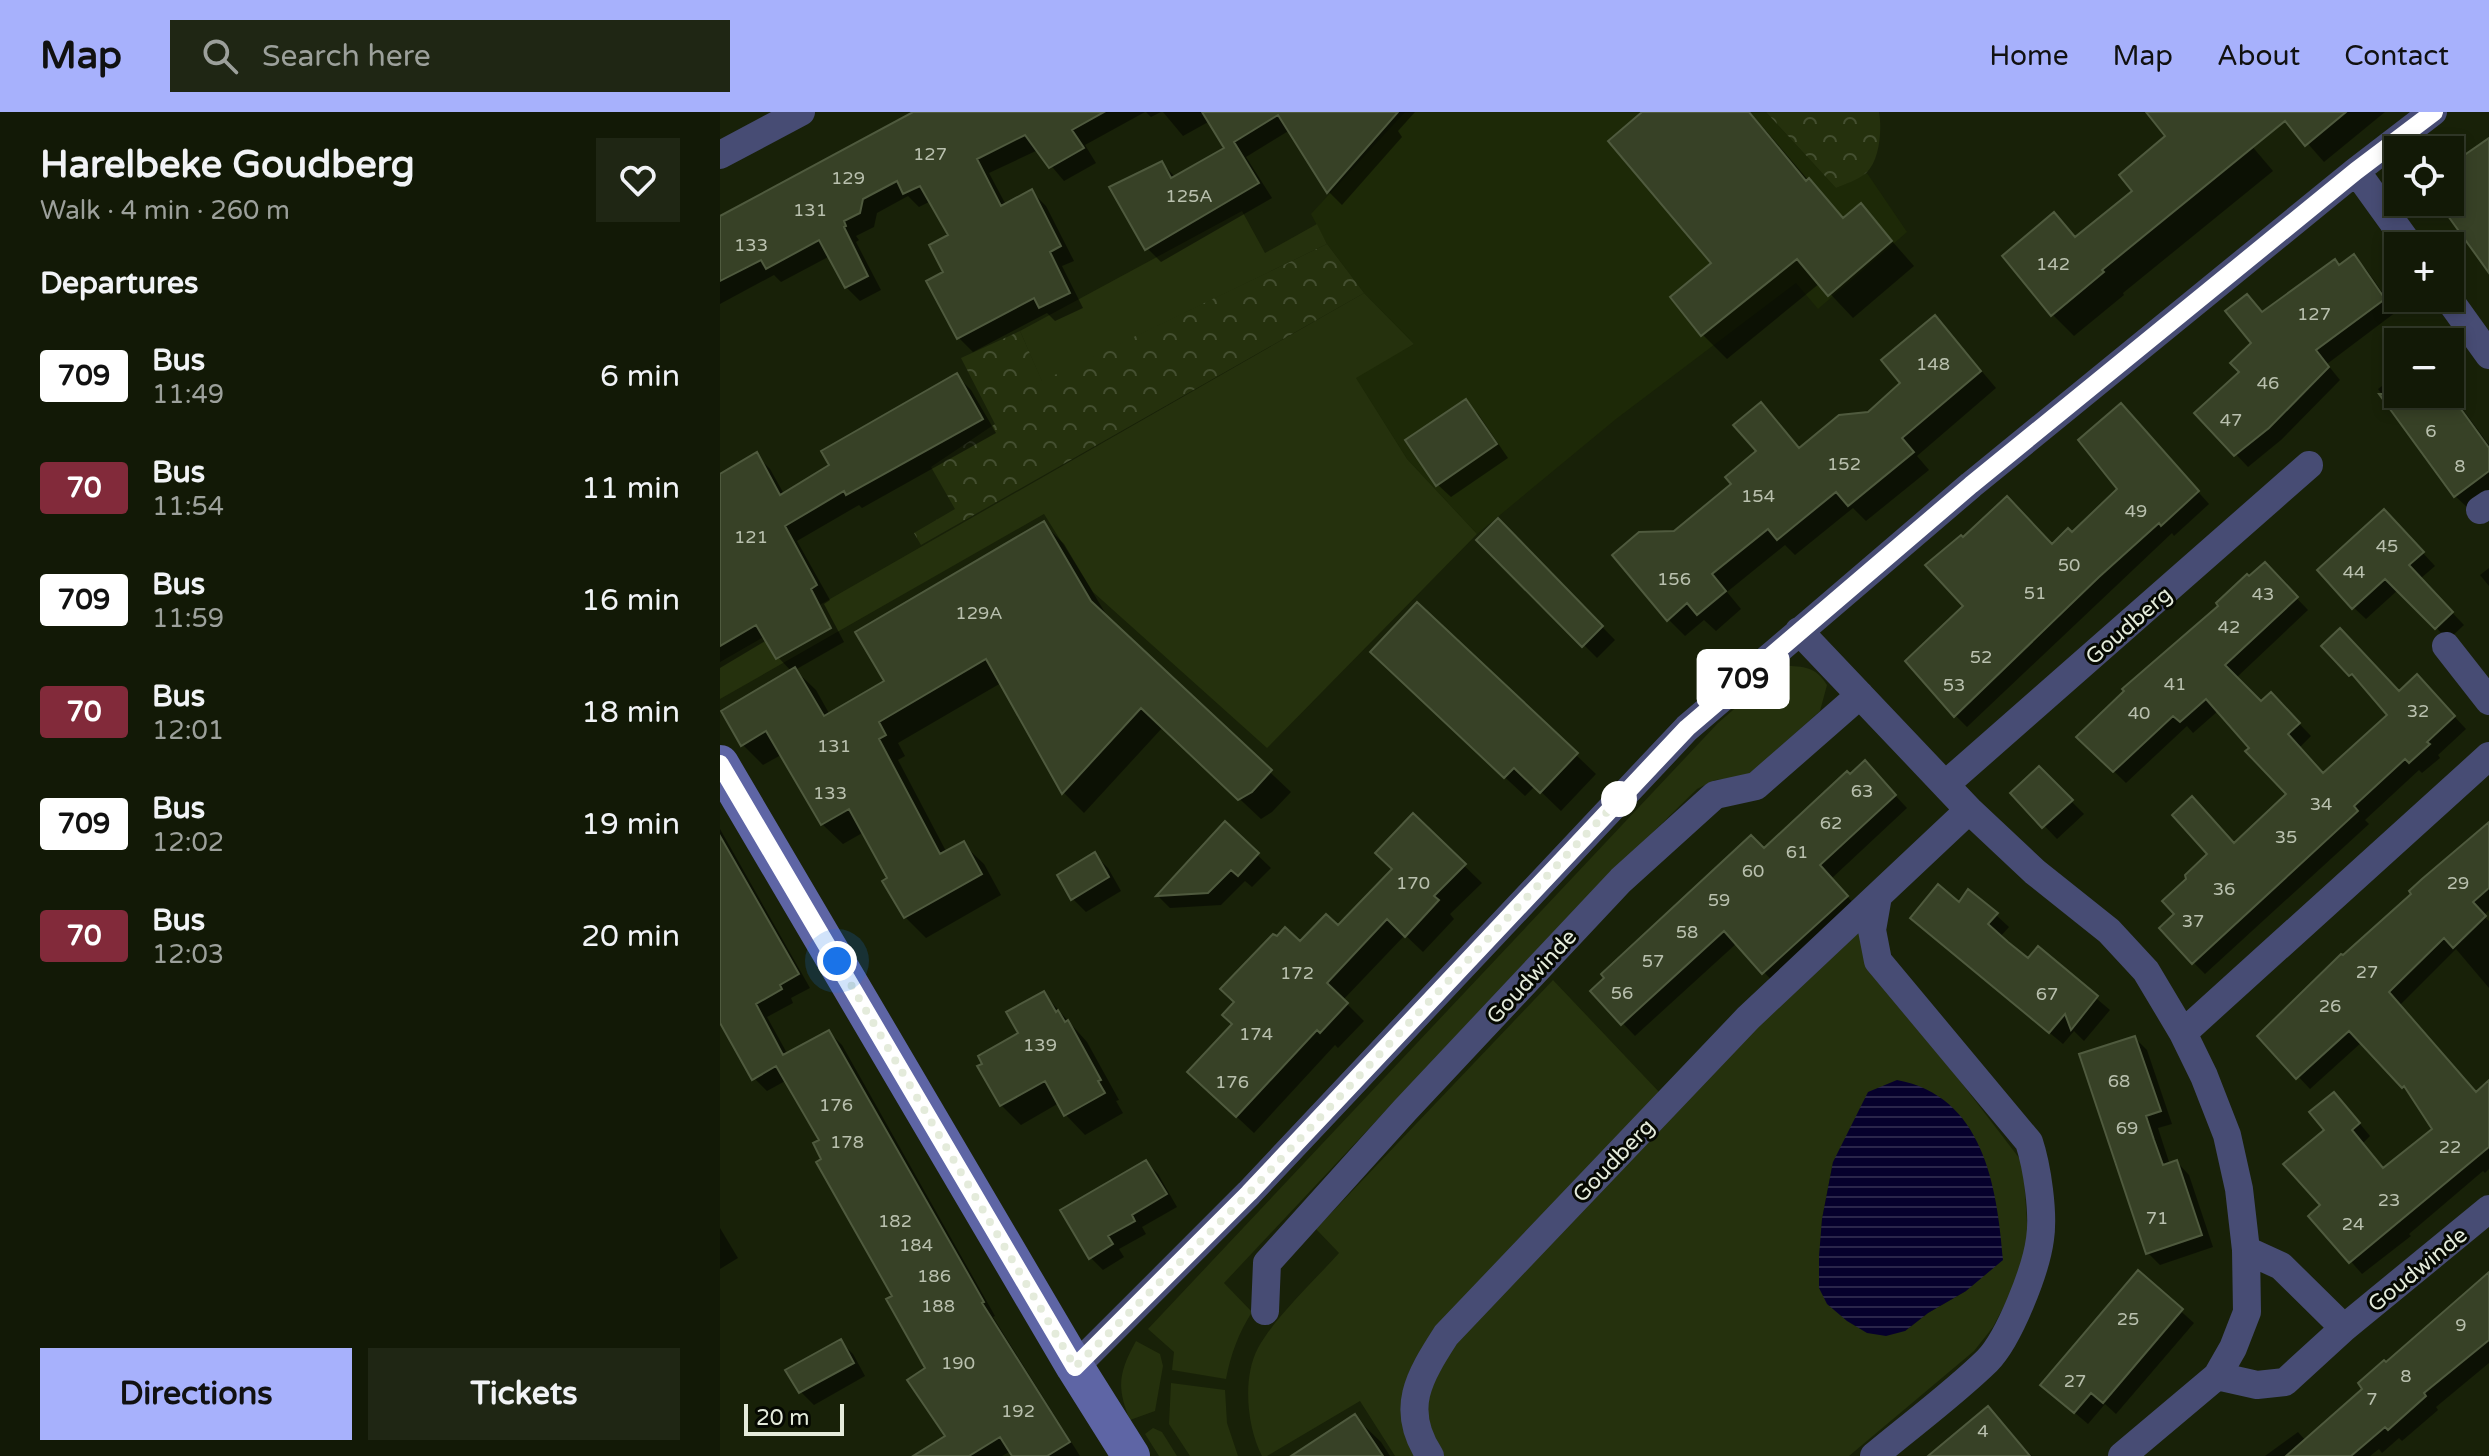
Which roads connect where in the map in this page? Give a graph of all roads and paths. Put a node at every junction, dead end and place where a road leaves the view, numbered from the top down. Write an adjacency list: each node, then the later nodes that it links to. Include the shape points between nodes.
1 (801, 112): 3 (street)
2 (2433, 112): 4 (street)
3 (720, 155)
4 (2356, 171): 5 (street); 9 (street)
5 (2400, 232)
6 (2458, 312): 7 (street)
7 (2489, 355)
8 (2309, 465): 15 (street, Goudberg)
9 (1799, 631): 11 (street); 23 (street, via 1687,728 1249,1193)
10 (2446, 646): 12 (street)
11 (1860, 695): 15 (street); 21 (street, Goudwinde, via 1756,786 1715,795 1621,880 1267,1263)
12 (2489, 701)
13 (2489, 756): 18 (street)
14 (720, 764): 23 (street)
15 (1946, 784): 16 (street)
16 (1969, 810): 17 (street, Goudberg); 18 (street, via 2109,931 2146,971)
17 (1878, 896): 26 (street, Goudberg, via 1748,1018 1446,1335 1420,1375 1414,1404 1417,1437); 27 (street, via 1872,930 1878,961 2029,1142 2041,1237 2032,1275 1989,1359)
18 (2183, 1033): 20 (street, via 2227,1135)
19 (2489, 1209): 22 (street, Goudwinde)
20 (2246, 1250): 22 (street, via 2281,1266); 24 (street, via 2247,1312)
21 (1265, 1311)
22 (2344, 1328): 24 (street, Goudwinde, via 2285,1382 2257,1385)
23 (1075, 1367): 25 (street)
24 (2217, 1376): 28 (street)
25 (1131, 1456)
26 (1430, 1456)
27 (1874, 1456)
28 (2122, 1456)

